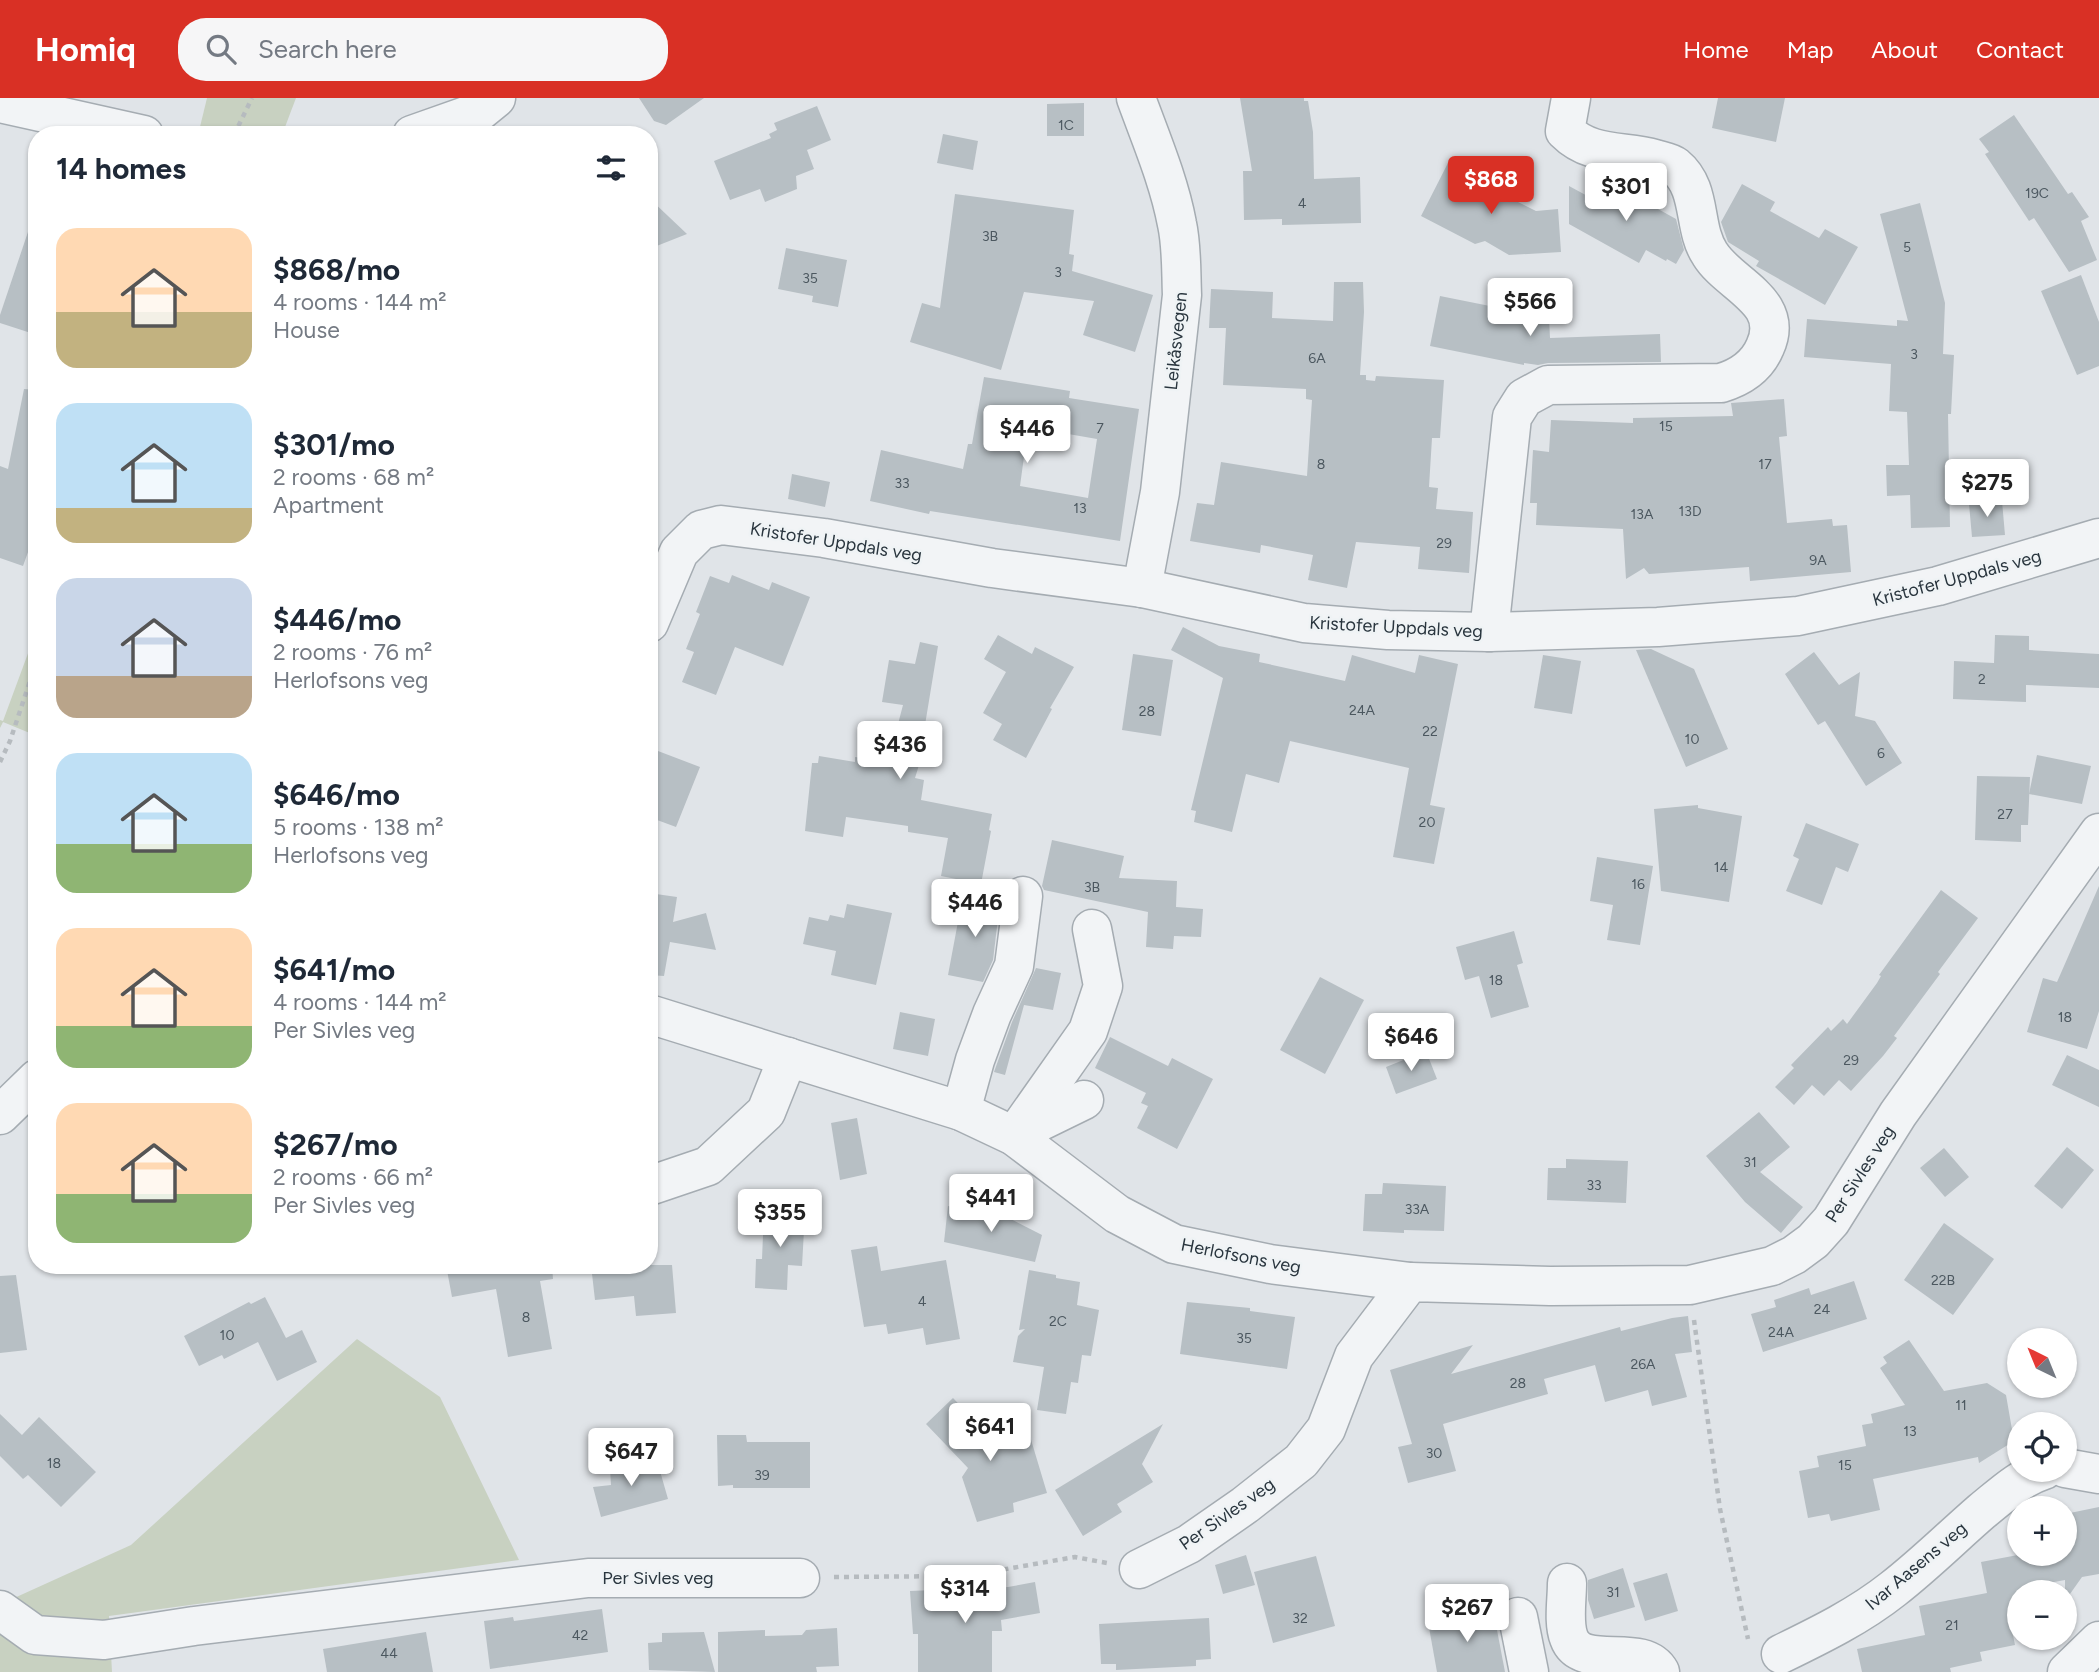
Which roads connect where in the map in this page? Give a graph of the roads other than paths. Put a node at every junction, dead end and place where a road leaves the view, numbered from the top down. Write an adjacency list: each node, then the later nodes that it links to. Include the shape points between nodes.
1 (1136, 98): 8 (street, Leikåsvegen, via 1178,225 1182,295 1160,492)
2 (0, 103): 5 (street)
3 (485, 115): 6 (street)
4 (1568, 115): 10 (street, via 1575,141 1587,148 1674,164 1690,183 1711,257 1763,307 1770,338 1761,356 1736,379 1721,383 1548,385 1524,398 1512,417)
5 (104, 126)
6 (445, 126)
7 (2099, 538): 10 (street, Kristofer Uppdals veg, via 1938,586 1798,616 1658,627)
8 (1142, 588): 9 (street, Kristofer Uppdals veg, via 992,568 824,538 712,526 693,536 673,562); 10 (street, Kristofer Uppdals veg, via 1304,623)
9 (658, 601)
10 (1489, 632)
11 (2099, 833): 22 (street, Per Sivles veg, via 1898,1114 1843,1203 1822,1231 1794,1255 1772,1266 1690,1285)
12 (1023, 896): 18 (street, via 1014,966 975,1060)
13 (1092, 929): 20 (street, via 1103,986 1088,1031)
14 (658, 1017): 15 (street, Herlofsons veg)
15 (788, 1057): 18 (street, Herlofsons veg); 21 (street, via 766,1112 708,1166)
16 (28, 1088): 19 (street)
17 (1084, 1100): 20 (street)
18 (961, 1111): 20 (street, Herlofsons veg)
19 (0, 1115)
20 (1017, 1138): 22 (street, Herlofsons veg, via 1117,1214 1174,1244 1270,1264)
21 (658, 1183)
22 (1410, 1282): 26 (street, Per Sivles veg, via 1354,1356 1326,1429 1300,1461 1189,1545)
23 (2077, 1470): 24 (street)
24 (2099, 1474)
25 (2018, 1482): 32 (street, Ivar Aasens veg, via 1868,1607 1838,1626)
26 (1139, 1569)
27 (800, 1578): 29 (street, Per Sivles veg, via 588,1578 104,1640 35,1635)
28 (1567, 1583): 34 (street, via 1567,1630 1574,1647 1593,1655 1645,1659)
29 (0, 1610)
30 (1518, 1617): 33 (street)
31 (2099, 1641): 35 (street)
32 (1765, 1649)
33 (1529, 1672)
34 (1660, 1672)
35 (2067, 1672)

